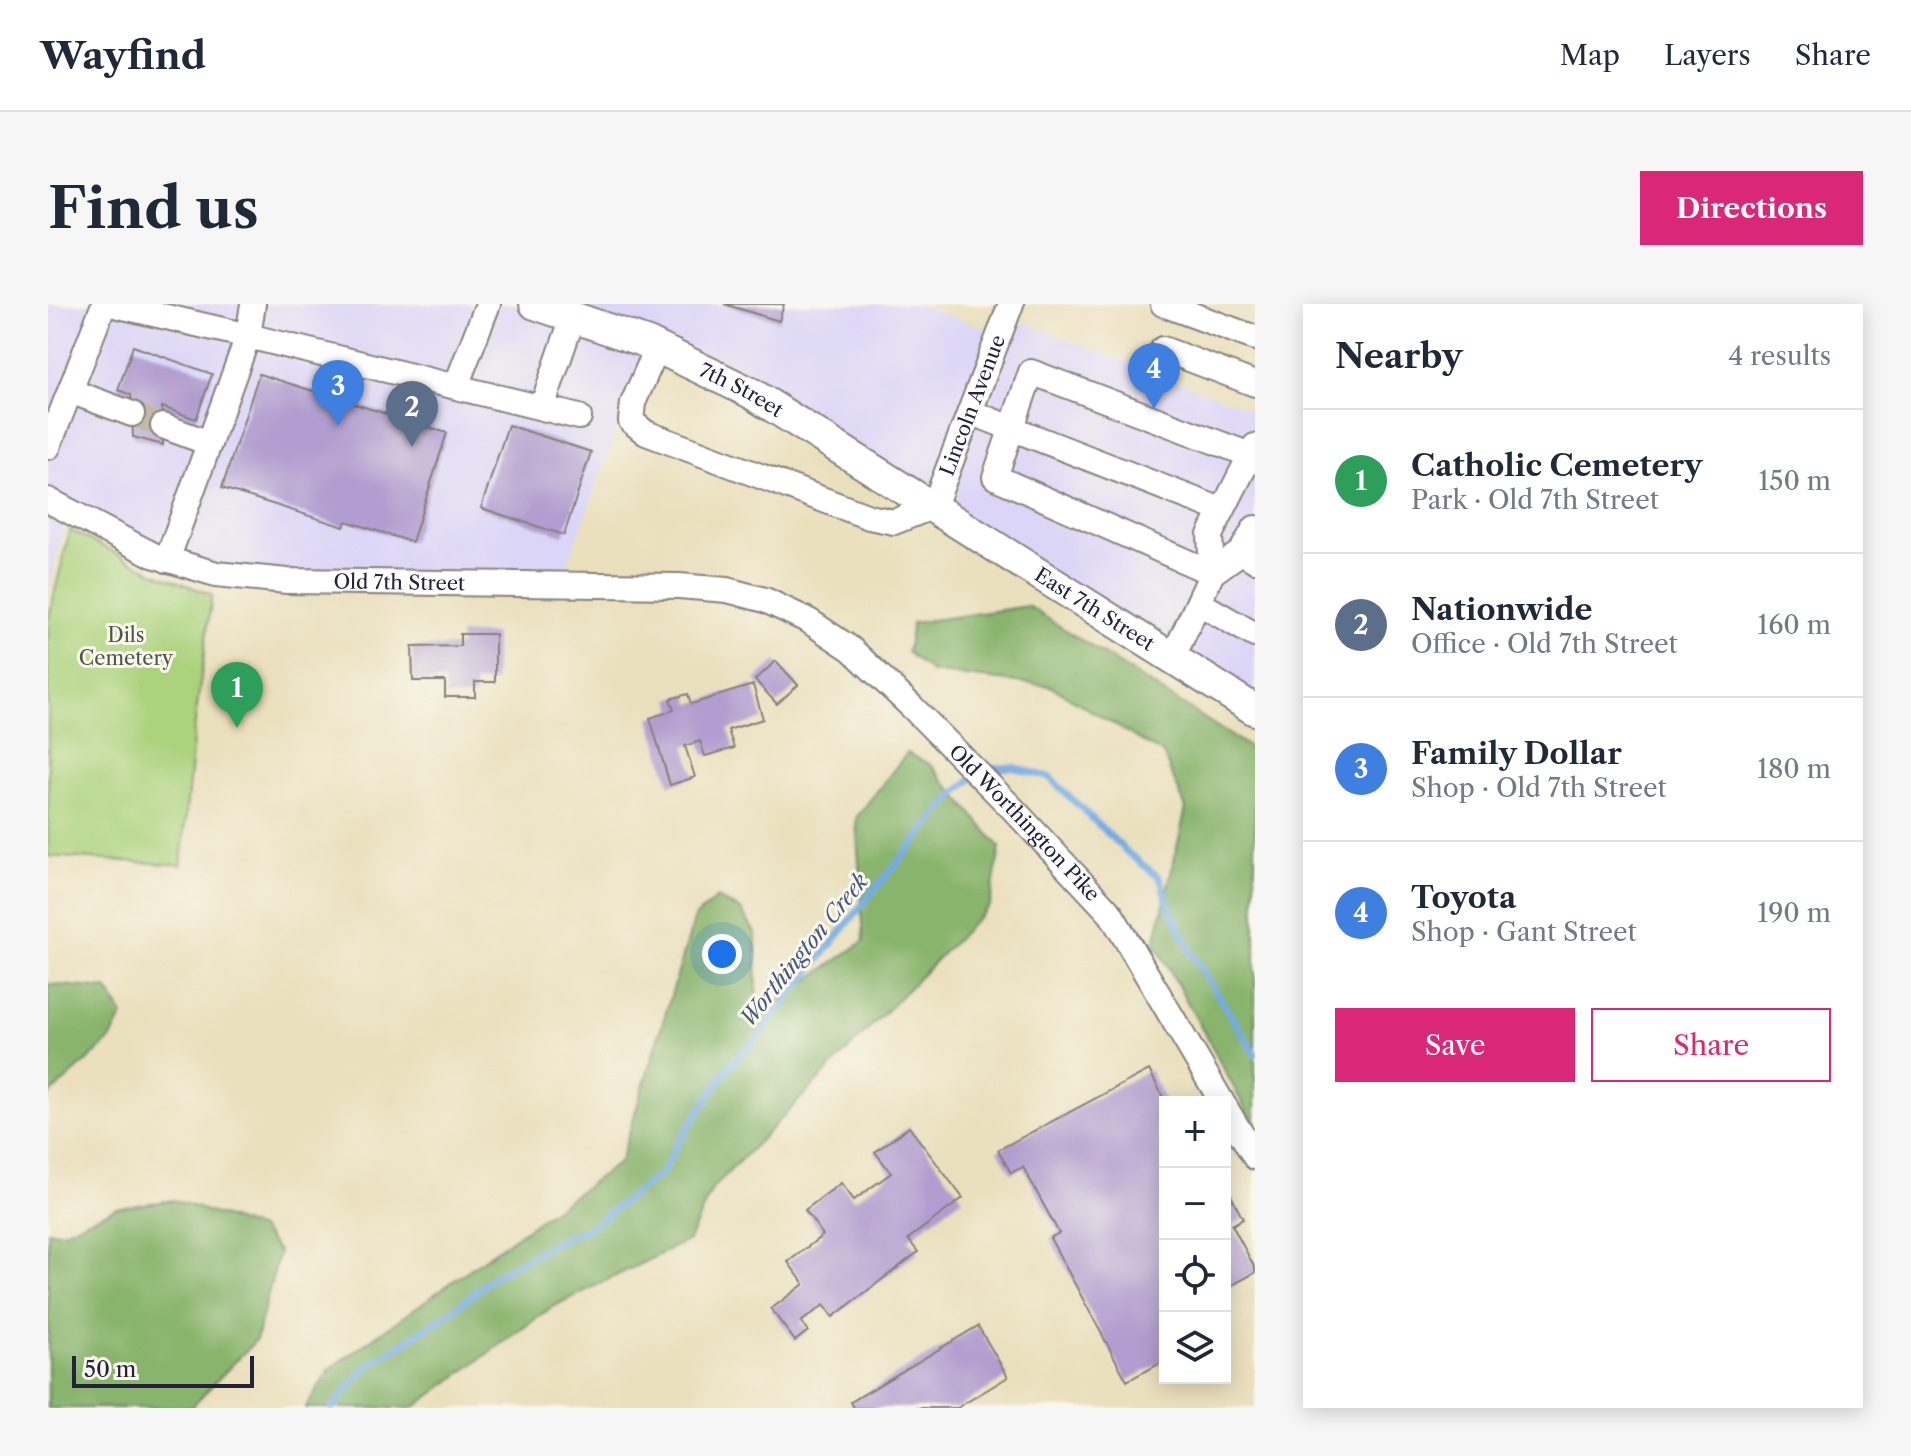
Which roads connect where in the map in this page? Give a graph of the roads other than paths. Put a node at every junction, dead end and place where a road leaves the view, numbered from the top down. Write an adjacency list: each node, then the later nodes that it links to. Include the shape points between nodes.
1 (104, 304): 15 (street)
2 (111, 304): 9 (street)
3 (253, 304): 9 (street)
4 (488, 304): 14 (street)
5 (535, 304): 8 (main road, 7th Street)
6 (1011, 304): 17 (street, Lincoln Avenue)
7 (1163, 304): 10 (street)
8 (573, 317): 11 (main road, 7th Street); 16 (street)
9 (248, 336): 14 (street); 22 (street)
10 (1255, 338)
11 (657, 348): 26 (main road, 7th Street, via 751,393); 26 (street, via 633,403 631,421 646,433 869,517 894,522)
12 (1163, 349): 13 (street)
13 (1255, 384)
14 (456, 386): 16 (street)
15 (70, 391): 18 (street); 23 (street)
16 (542, 407): 19 (street)
17 (970, 412): 21 (street); 26 (street, Lincoln Avenue)
18 (132, 414)
19 (579, 417)
20 (163, 426): 22 (street)
21 (1011, 428): 24 (street, via 1031,372); 27 (street); 31 (street, via 995,477)
22 (209, 443): 30 (street)
23 (48, 447)
24 (1252, 450): 27 (street)
25 (48, 500): 30 (street, Old 7th Street)
26 (934, 506): 35 (main road, East 7th Street)
27 (1221, 510): 31 (street, via 1210,535)
28 (1255, 528): 29 (street)
29 (1248, 556): 31 (street)
30 (167, 560): 32 (street, Old 7th Street, via 216,574 287,581 679,586)
31 (1212, 573): 33 (street)
32 (765, 600): 37 (street, Old Worthington Pike, via 851,649 1111,914)
33 (1199, 603): 34 (street); 35 (street)
34 (1255, 635)
35 (1173, 657): 36 (main road, East 7th Street)
36 (1255, 710)
37 (1219, 1096)
38 (1231, 1116): 39 (street, Old Worthington Pike)
39 (1255, 1157)

